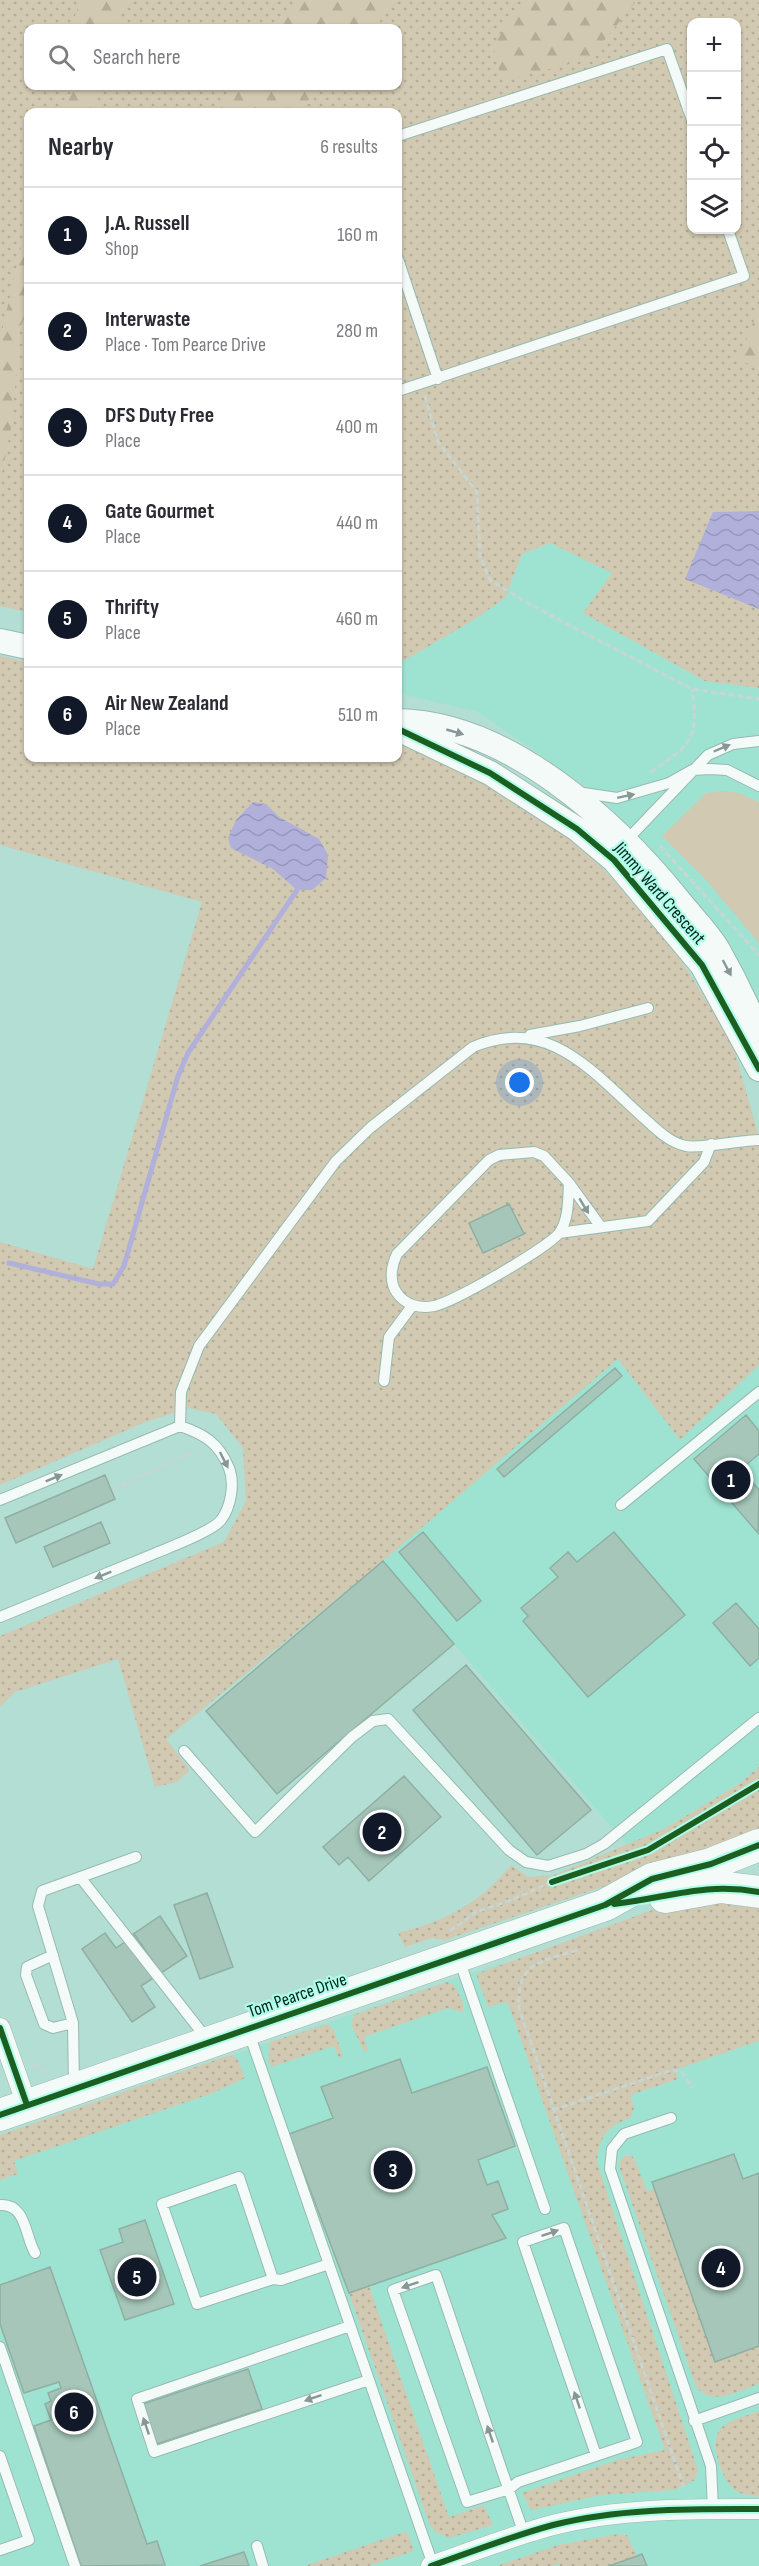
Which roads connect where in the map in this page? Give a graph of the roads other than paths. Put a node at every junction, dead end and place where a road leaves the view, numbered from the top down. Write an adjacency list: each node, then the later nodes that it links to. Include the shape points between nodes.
1 (687, 105): 2 (lane, via 668,49)
2 (402, 135)
3 (729, 234): 5 (lane, via 744,276)
4 (402, 272): 5 (lane)
5 (438, 380): 6 (lane)
6 (402, 390)
7 (0, 641): 8 (street)
8 (24, 646)
9 (402, 722): 14 (street, Jimmy Ward Crescent, one-way to 14, via 426,724 470,736)
10 (402, 731): 15 (street, Jimmy Ward Crescent, via 490,773 577,830)
11 (759, 741): 12 (lane, one-way to 11, via 721,748)
12 (693, 770): 13 (lane, via 727,770); 14 (lane, one-way to 12, via 617,798 669,783); 15 (lane)
13 (759, 786)
14 (569, 790): 15 (street, Jimmy Ward Crescent)
15 (620, 850): 17 (street, Jimmy Ward Crescent, one-way to 17, via 716,946); 19 (street, Jimmy Ward Crescent, via 702,965)
16 (648, 1008): 18 (lane)
17 (759, 1034)
18 (518, 1037): 21 (lane, via 542,1039 562,1050 663,1135 686,1146); 28 (lane, via 493,1039 473,1047 370,1128 336,1161 199,1346 181,1392)
19 (759, 1069)
20 (759, 1140): 21 (lane)
21 (711, 1144): 23 (lane, via 704,1162 648,1221)
22 (568, 1183): 23 (lane, one-way to 23); 24 (lane, via 568,1212); 25 (lane, via 544,1156 534,1152 499,1155 489,1160 397,1254 392,1286 400,1298)
23 (601, 1227): 24 (lane)
24 (559, 1233): 25 (lane, via 465,1294 433,1306)
25 (412, 1305): 26 (lane, via 389,1337)
26 (384, 1381)
27 (759, 1392): 30 (lane)
28 (180, 1426): 29 (lane, one-way to 28); 31 (lane, one-way to 31, via 204,1433 227,1463 233,1479 221,1521 188,1540)
29 (0, 1500)
30 (621, 1505)
31 (0, 1617)
32 (759, 1718): 33 (lane, via 604,1844 573,1860 548,1866 525,1862 509,1850 388,1719 373,1721 352,1737 255,1832)
33 (184, 1751)
34 (759, 1845): 38 (main road, Tom Pearce Drive, via 711,1864 652,1880)
35 (136, 1857): 36 (lane)
36 (80, 1877): 40 (lane, via 42,1891 38,1898); 44 (lane)
37 (759, 1892): 38 (main road, Tom Pearce Drive, via 704,1888)
38 (605, 1905): 39 (main road, Tom Pearce Drive)
39 (450, 1947): 43 (main road, Tom Pearce Drive); 49 (lane)
40 (53, 1956): 41 (lane); 41 (lane, via 27,1967 26,1975 45,2024 52,2028)
41 (73, 2023): 45 (lane)
42 (0, 2028): 46 (street)
43 (247, 2028): 44 (main road, Tom Pearce Drive); 51 (lane)
44 (210, 2042): 45 (main road, Tom Pearce Drive)
45 (74, 2089): 46 (main road, Tom Pearce Drive)
46 (13, 2110)
47 (671, 2118): 57 (lane, via 624,2134 612,2149 610,2169)
48 (0, 2205): 50 (lane, via 10,2205 18,2211)
49 (545, 2209)
50 (35, 2253)
51 (329, 2264): 52 (lane, via 281,2280); 53 (lane)
52 (273, 2278): 52 (lane, via 239,2177 162,2204 197,2304)
53 (350, 2326): 55 (lane); 55 (lane, one-way to 53, via 154,2452 137,2399)
54 (0, 2347): 66 (lane)
55 (369, 2380): 68 (lane)
56 (759, 2398): 57 (lane)
57 (694, 2421): 61 (lane, via 711,2466)
58 (596, 2455): 58 (lane, one-way to 58, via 523,2242 564,2228 637,2442); 60 (lane, via 518,2482)
59 (0, 2456): 65 (lane, via 29,2540)
60 (509, 2489): 60 (lane, one-way to 60, via 436,2276 393,2290 467,2502); 63 (lane)
61 (713, 2509): 62 (street); 63 (street, via 586,2518)
62 (759, 2509)
63 (524, 2534): 68 (street)
64 (257, 2546): 67 (lane)
65 (0, 2550)
66 (75, 2566)
67 (263, 2566)
68 (432, 2566)

